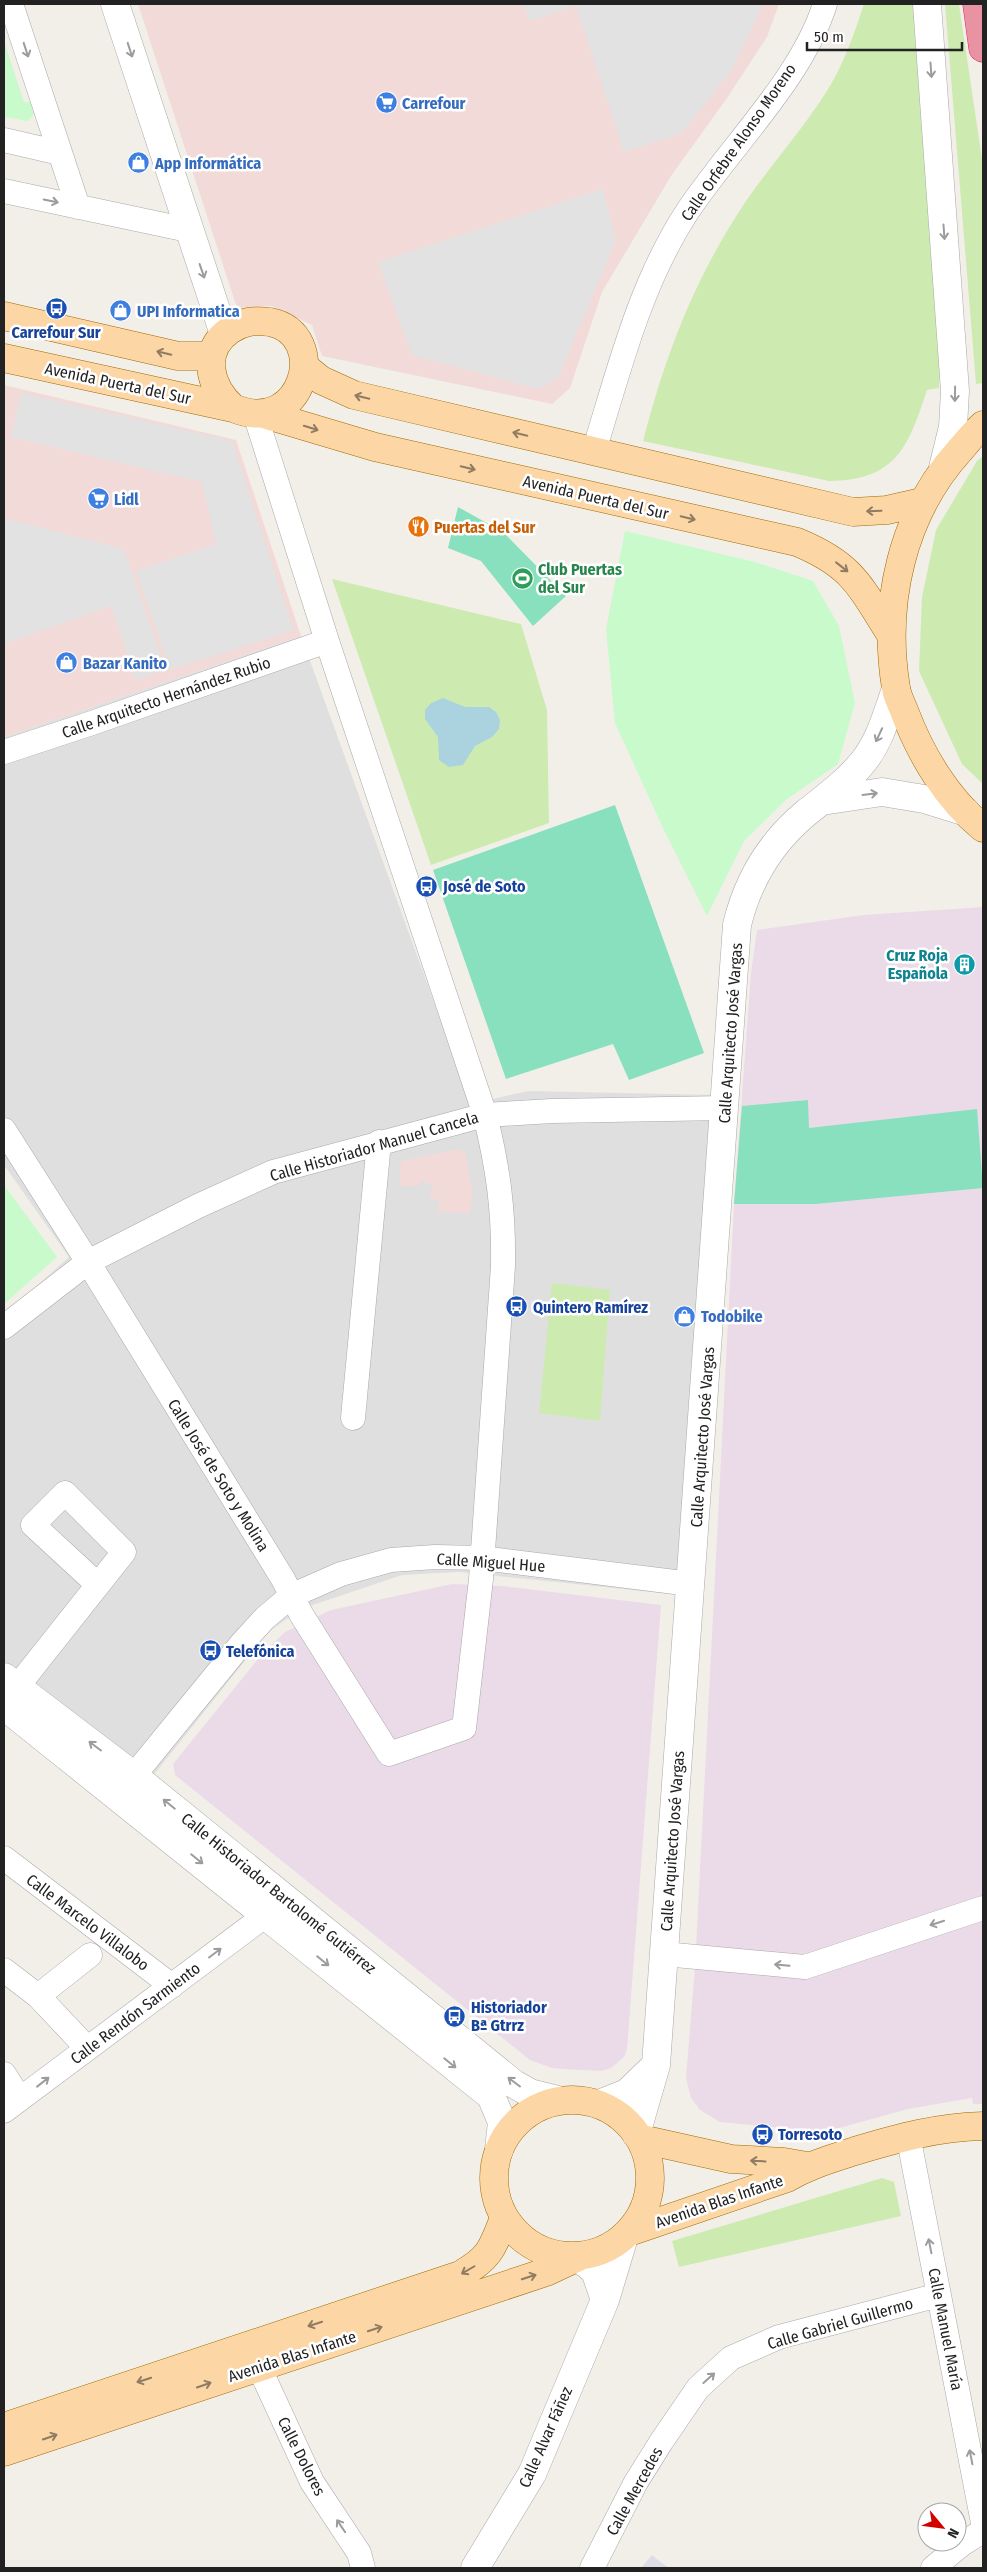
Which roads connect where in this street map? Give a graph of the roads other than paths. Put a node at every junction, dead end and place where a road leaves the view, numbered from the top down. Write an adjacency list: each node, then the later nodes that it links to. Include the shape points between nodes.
1 (11, 4): 8 (street, one-way to 8)
2 (115, 4): 11 (street, one-way to 11)
3 (825, 4): 18 (street, Calle Orfebre Alonso Moreno, via 806,45 775,95 686,213 654,275 629,336)
4 (926, 4): 19 (street, one-way to 19, via 956,391 953,427)
5 (977, 4): 6 (highway)
6 (983, 48)
7 (4, 140): 8 (street)
8 (60, 153): 10 (street)
9 (4, 191): 10 (street, one-way to 10)
10 (78, 207): 11 (street)
11 (188, 230): 13 (street, one-way to 13)
12 (4, 316): 13 (main road, one-way to 12, via 178,356)
13 (218, 345): 15 (main road, via 239,324 257,320 275,324 290,333 298,343); 16 (main road, Avenida Puerta del Sur, via 211,369 214,384 221,397)
14 (4, 358): 16 (main road, Avenida Puerta del Sur)
15 (305, 367): 16 (main road, via 297,393 288,403); 18 (main road, one-way to 15, via 354,395 321,380)
16 (251, 412): 21 (main road, Avenida Puerta del Sur, one-way to 21, via 375,447 797,542 844,568 858,582); 22 (street)
17 (983, 425): 19 (main road)
18 (594, 451): 20 (main road, one-way to 18, via 887,510 854,512)
19 (943, 468): 20 (main road)
20 (922, 502): 21 (main road, via 904,544 894,589)
21 (891, 635): 23 (main road)
22 (327, 641): 24 (street, Calle Arquitecto Hernández Rubio); 28 (street)
23 (896, 689): 25 (street, Calle Arquitecto José Vargas, one-way to 25, via 879,736 864,762); 26 (main road, via 917,744)
24 (4, 752)
25 (822, 801): 26 (street, one-way to 26, via 882,792 924,799); 27 (street, Calle Arquitecto José Vargas, via 789,828 768,851 743,900 737,924)
26 (974, 820)
27 (725, 1108): 28 (street, Calle Historiador Manuel Cancela); 36 (street, Calle Arquitecto José Vargas)
28 (485, 1114): 30 (street, Calle Historiador Manuel Cancela); 34 (street, via 499,1176 504,1220)
29 (4, 1130): 31 (street, Calle José de Soto y Molina)
30 (378, 1142): 31 (street, Calle Historiador Manuel Cancela, via 273,1172); 33 (street)
31 (88, 1262): 32 (street, Calle Historiador Manuel Cancela); 37 (street, Calle José de Soto y Molina)
32 (4, 1326)
33 (353, 1418)
34 (482, 1558): 36 (street, Calle Miguel Hue); 37 (street, Calle Miguel Hue, via 391,1560 341,1574); 37 (street, Calle José de Soto y Molina, via 464,1728 389,1754)
35 (97, 1584): 38 (street)
36 (691, 1584): 43 (street, Calle Arquitecto José Vargas)
37 (291, 1596): 39 (street, Calle Miguel Hue, via 242,1642)
38 (8, 1690): 39 (street, Calle Historiador Bartolomé Gutiérrez)
39 (126, 1786): 42 (street, Calle Historiador Bartolomé Gutiérrez, one-way to 42); 51 (street, Calle Historiador Bartolomé Gutiérrez, one-way to 39, via 530,2094 514,2084)
40 (4, 1858): 46 (street, Calle Marcelo Villalobo)
41 (983, 1908): 43 (street, Calle Arquitecto José Vargas, one-way to 43, via 805,1967)
42 (266, 1915): 46 (street, Calle Rendón Sarmiento, one-way to 42); 57 (street, Calle Historiador Bartolomé Gutiérrez, one-way to 57, via 491,2096 502,2122)
43 (664, 1954): 49 (street, Calle Arquitecto José Vargas)
44 (90, 1955): 47 (street)
45 (4, 1970): 47 (street)
46 (172, 1986): 48 (street, Calle Rendón Sarmiento)
47 (38, 1996): 48 (street)
48 (87, 2048): 53 (street, Calle Rendón Sarmiento, one-way to 48)
49 (656, 2065): 52 (street, via 627,2093); 56 (street, Calle Arquitecto José Vargas)
50 (4, 2074): 53 (street)
51 (558, 2100): 52 (main road, via 579,2099); 57 (main road, via 533,2110 512,2127)
52 (599, 2104): 56 (main road, via 623,2118)
53 (12, 2105)
54 (983, 2126): 55 (main road, Avenida Blas Infante)
55 (908, 2135): 58 (main road, Avenida Blas Infante); 62 (street, Calle Manuel María, one-way to 55)
56 (638, 2136): 58 (main road, Avenida Blas Infante, one-way to 56, via 731,2159); 60 (main road, via 649,2158 651,2176 644,2209)
57 (499, 2150): 59 (main road, via 494,2173 495,2196)
58 (806, 2166): 60 (main road, Avenida Blas Infante, via 787,2178)
59 (504, 2218): 61 (main road, via 521,2238 545,2252); 66 (main road, Avenida Blas Infante, one-way to 66, via 493,2247 480,2263 460,2275)
60 (627, 2234): 61 (main road, via 603,2250); 63 (street, Calle Alvar Fáñez)
61 (578, 2257): 63 (street, via 595,2271); 64 (main road, Avenida Blas Infante, one-way to 61, via 546,2272)
62 (939, 2295): 65 (street, Calle Gabriel Guillermo, one-way to 62, via 698,2388 731,2358 779,2338); 68 (street, Calle Manuel María, one-way to 62)
63 (605, 2300): 71 (street, Calle Alvar Fáñez, via 532,2474)
64 (258, 2367): 67 (main road, Avenida Blas Infante, one-way to 64); 70 (street, Calle Dolores, one-way to 64, via 359,2553 312,2482)
65 (680, 2416): 72 (street, Calle Mercedes, via 636,2482)
66 (4, 2427)
67 (4, 2452)
68 (983, 2522)
69 (983, 2532): 73 (street, via 962,2544)
70 (363, 2568)
71 (475, 2568)
72 (592, 2568)
73 (933, 2568)

